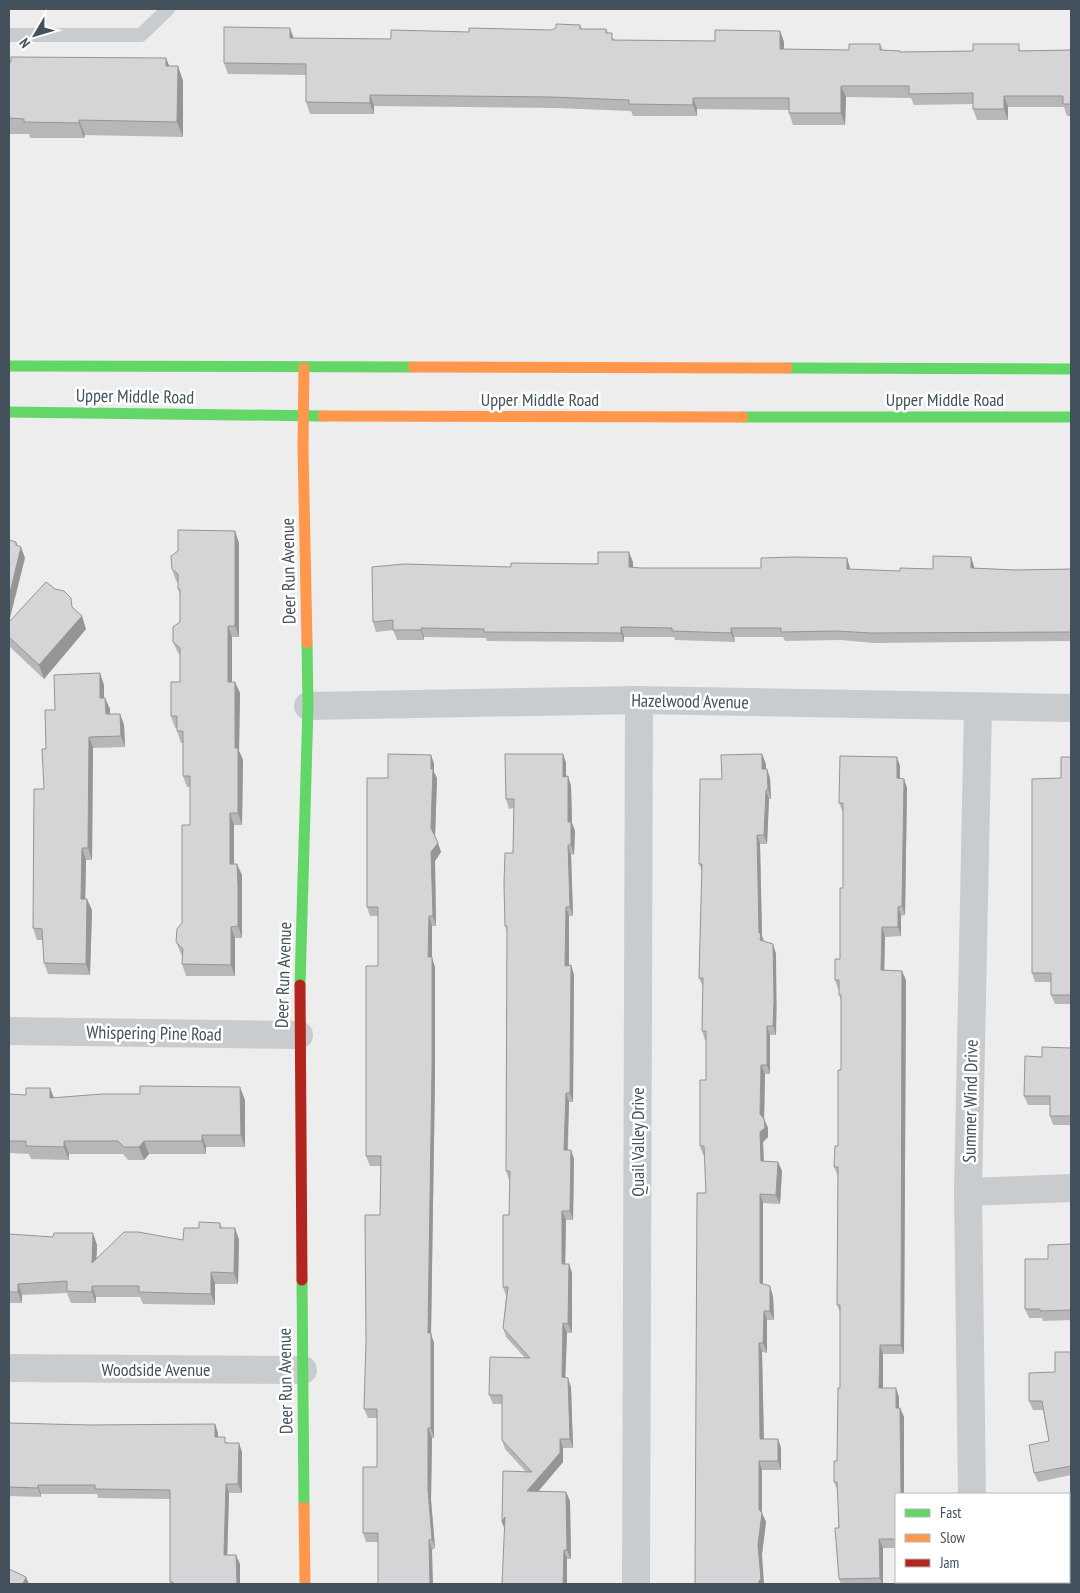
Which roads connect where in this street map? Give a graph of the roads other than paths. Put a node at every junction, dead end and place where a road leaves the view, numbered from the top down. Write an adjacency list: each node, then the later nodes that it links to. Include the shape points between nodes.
1 (168, 9): 2 (lane, via 141,35)
2 (9, 35)
3 (9, 366): 4 (main road, Upper Middle Road)
4 (304, 368): 5 (main road, Upper Middle Road); 7 (main road, Deer Run Avenue)
5 (1071, 369)
6 (9, 412): 7 (main road, Upper Middle Road)
7 (302, 415): 8 (main road, Upper Middle Road); 10 (main road, Deer Run Avenue)
8 (1071, 417)
9 (639, 700): 10 (street, Hazelwood Avenue); 11 (street, Hazelwood Avenue); 21 (street, Quail Valley Drive)
10 (308, 706): 14 (main road, Deer Run Avenue)
11 (978, 707): 12 (street, Hazelwood Avenue); 16 (street, Summer Wind Drive)
12 (1071, 708)
13 (9, 1031): 14 (street, Whispering Pine Road)
14 (299, 1035): 18 (main road, Deer Run Avenue)
15 (1071, 1188): 16 (street)
16 (968, 1192): 19 (street, Summer Wind Drive)
17 (9, 1368): 18 (street, Woodside Avenue)
18 (302, 1370): 20 (main road, Deer Run Avenue)
19 (972, 1493)
20 (305, 1584)
21 (636, 1584)

